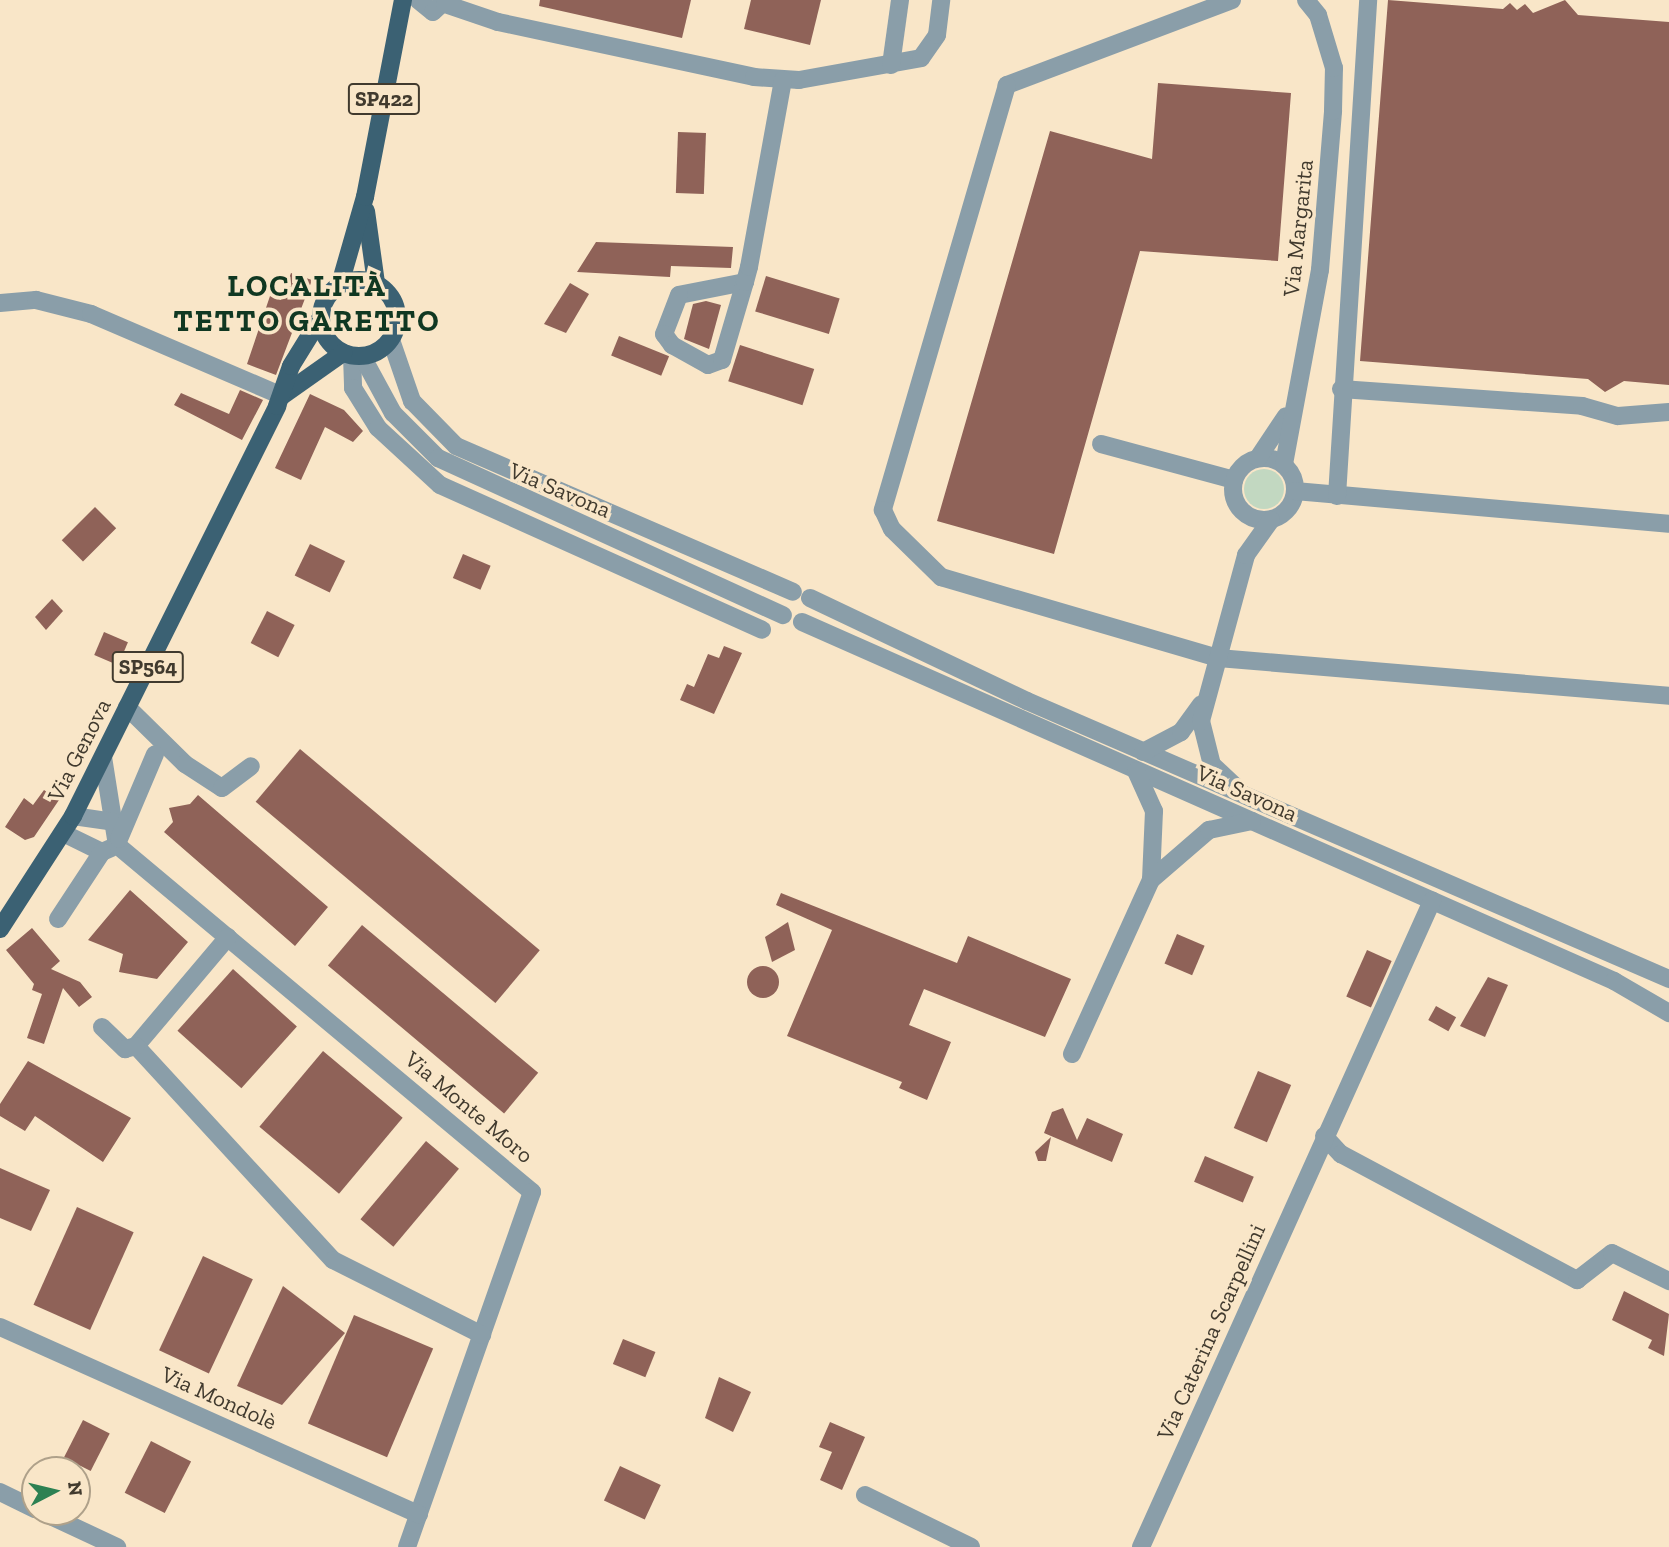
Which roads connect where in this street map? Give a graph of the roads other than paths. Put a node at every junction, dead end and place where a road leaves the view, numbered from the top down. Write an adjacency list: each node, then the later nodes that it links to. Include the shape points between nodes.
1 (403, 0): 11 (main road, SP422)
2 (418, 0): 8 (street, via 427,12)
3 (900, 0): 9 (street)
4 (941, 0): 9 (street, via 937,35 921,58)
5 (1232, 0): 37 (street, via 1007,85 883,510 892,530 941,577)
6 (1306, 0): 21 (street, Via Margarita, via 1318,15 1334,68 1333,111 1320,270)
7 (1368, 0): 19 (street)
8 (445, 2): 10 (street, via 498,22)
9 (891, 65): 10 (street)
10 (783, 80): 12 (street)
11 (365, 197): 13 (main road, SP422); 14 (main road, SP422)
12 (747, 275): 12 (street, via 722,360 708,365 672,345 664,334 679,295)
13 (376, 283): 14 (main road); 17 (main road, SP422, via 397,314)
14 (340, 284): 16 (main road, SP422, via 325,299)
15 (0, 303): 20 (street, via 36,300 91,314)
16 (320, 320): 18 (main road, via 327,340); 20 (main road, Via Genova / SP564, via 291,366)
17 (391, 340): 18 (main road); 41 (street, Via Savona / SP422, via 412,401 456,446 802,595)
18 (352, 355): 20 (main road, Via Genova / SP564, via 306,373); 34 (street, Via Savona, via 393,413 438,458); 36 (street, via 353,388 378,428 440,485)
19 (1341, 389): 22 (street, via 1582,407 1618,416); 28 (street)
20 (282, 396): 40 (main road, Via Genova / SP564)
21 (1292, 411): 24 (street); 25 (street, Via Margarita)
22 (1669, 412)
23 (1101, 444): 26 (street)
24 (1258, 458): 25 (street); 26 (street)
25 (1284, 464): 27 (street)
26 (1233, 487): 30 (street)
27 (1295, 491): 28 (street); 29 (street)
28 (1333, 496): 29 (street); 32 (street)
29 (1288, 509): 31 (street)
30 (1241, 510): 31 (street); 33 (street)
31 (1271, 520): 33 (street)
32 (1669, 524)
33 (1246, 555): 37 (street)
34 (783, 615)
35 (802, 622): 45 (street, Via Savona)
36 (762, 630)
37 (1218, 658): 38 (street); 39 (street)
38 (1669, 696)
39 (1203, 701): 41 (street, via 1181,732); 46 (street, via 1202,741 1212,765)
40 (127, 707): 43 (main road, Via Genova / SP564); 44 (street, via 185,764 222,788)
41 (1143, 752): 46 (street, Via Savona / SP422)
42 (155, 754): 51 (street)
43 (103, 757): 47 (main road, Via Genova / SP564); 49 (street)
44 (251, 766)
45 (1136, 771): 48 (street, Via Savona); 52 (street, via 1154,811)
46 (1253, 800): 57 (street, Via Savona / SP422)
47 (73, 816): 49 (street); 50 (main road, Via Genova / SP564)
48 (1252, 821): 52 (street, via 1209,830 1185,844); 53 (street, Via Savona)
49 (114, 822): 51 (street)
50 (63, 833): 51 (street, Via Monte Moro); 55 (main road, Via Genova / SP564)
51 (110, 849): 54 (street); 56 (street, Via Monte Moro)
52 (1151, 880): 61 (street)
53 (1432, 901): 58 (street, Via Savona, via 1614,981); 62 (street, Via Caterina Scarpellini)
54 (58, 919)
55 (0, 929)
56 (228, 937): 60 (street); 65 (street, Via Monte Moro, via 532,1192)
57 (1669, 979)
58 (1669, 1013)
59 (102, 1027): 60 (street, via 125,1049)
60 (136, 1046): 65 (street, via 333,1260)
61 (1072, 1054)
62 (1324, 1136): 63 (street, via 1341,1154 1577,1280 1612,1254); 74 (street, Via Caterina Scarpellini)
63 (1669, 1280)
64 (0, 1328): 69 (street, Via Mondolè)
65 (482, 1335): 69 (street, Via Monte Moro)
66 (0, 1492): 68 (street)
67 (865, 1495): 73 (street)
68 (21, 1502)
69 (419, 1514): 72 (street, Via Monte Moro)
70 (72, 1526): 71 (street)
71 (117, 1547)
72 (407, 1547)
73 (971, 1547)
74 (1141, 1547)

